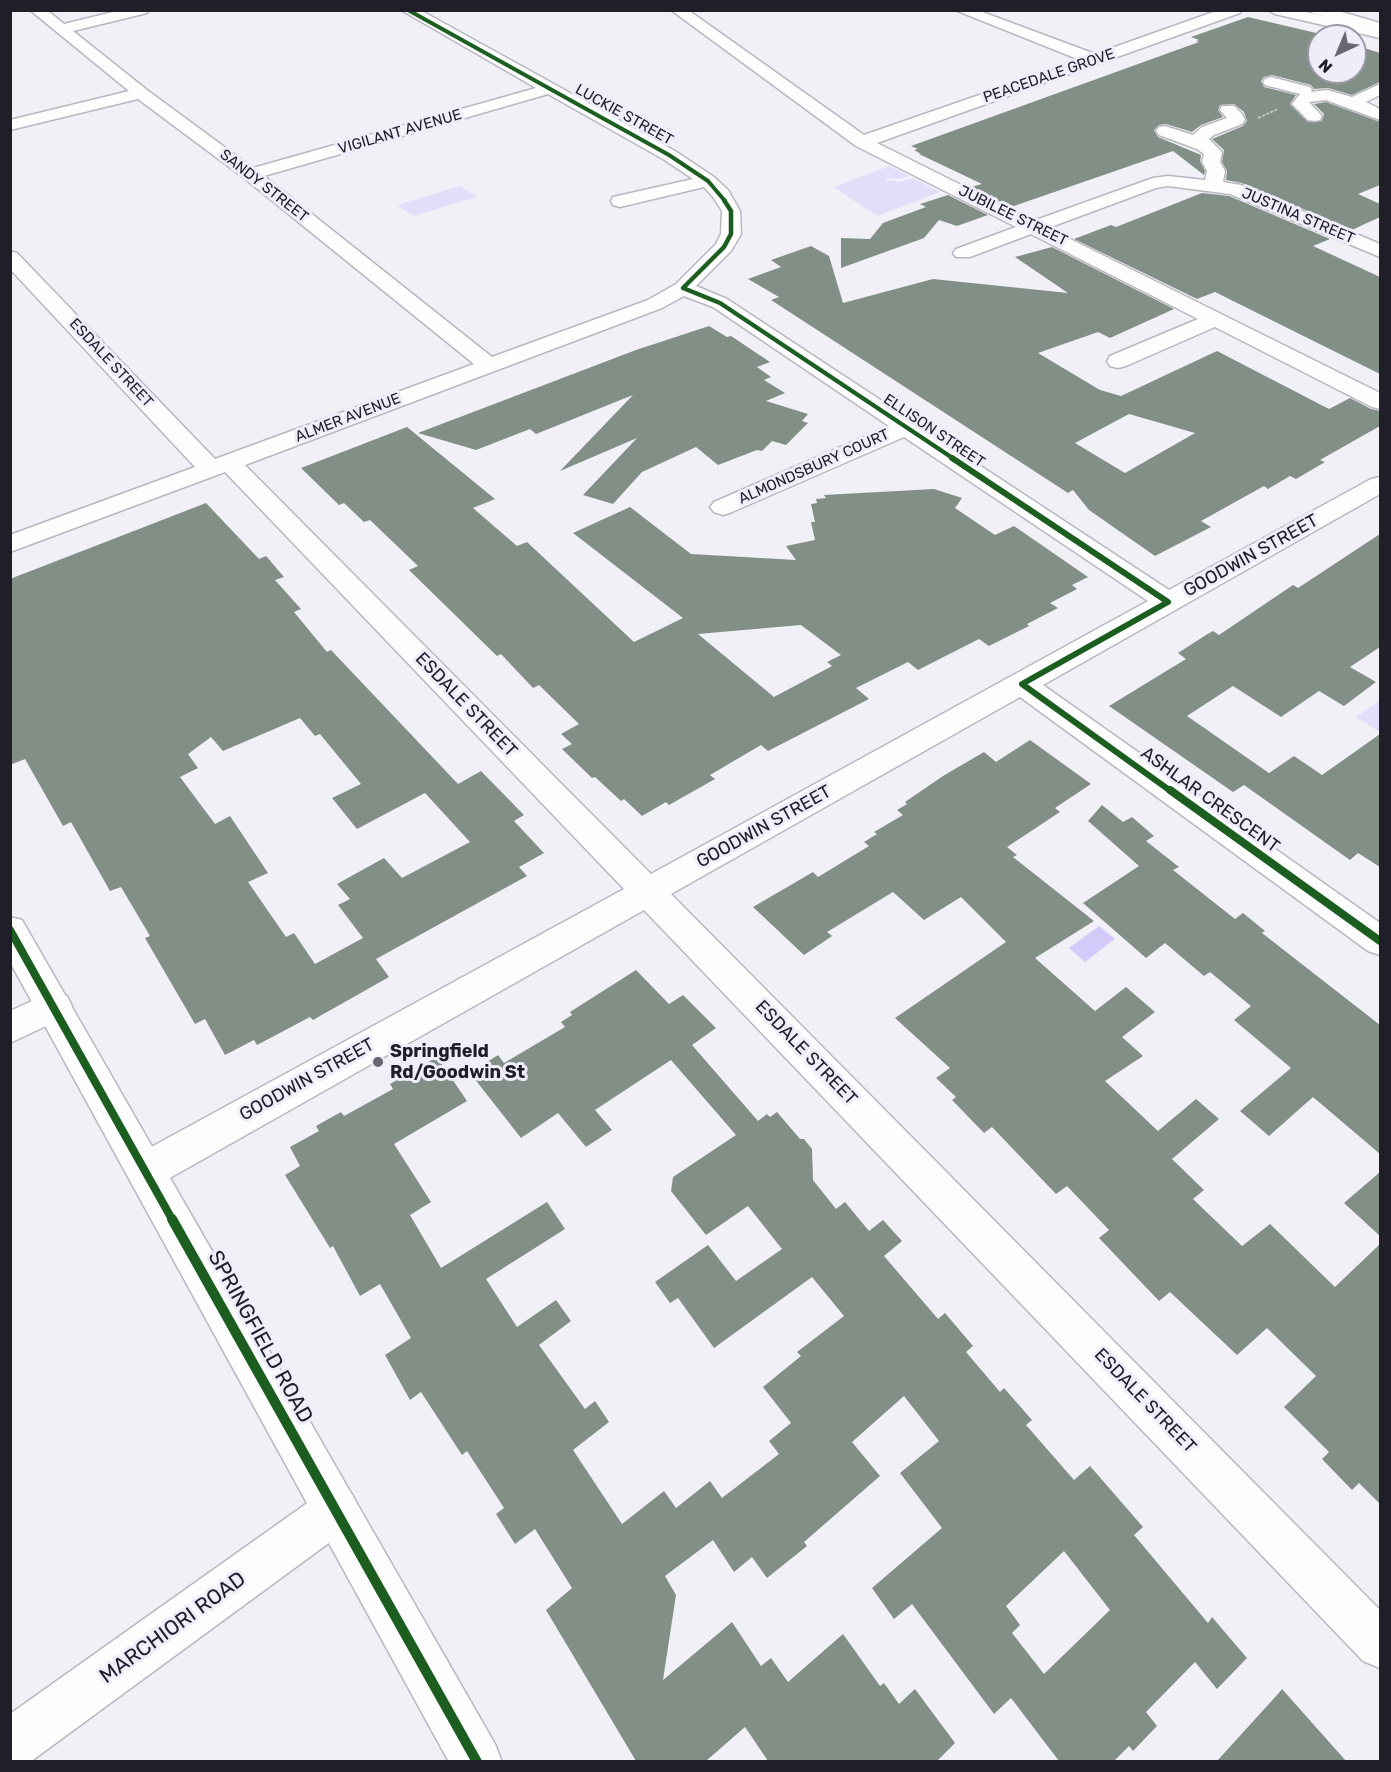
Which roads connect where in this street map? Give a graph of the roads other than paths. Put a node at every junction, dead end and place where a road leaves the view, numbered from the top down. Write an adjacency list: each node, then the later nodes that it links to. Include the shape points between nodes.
1 (37, 10): 11 (street, SANDY STREET)
2 (141, 10): 11 (street)
3 (408, 10): 14 (street, LUCKIE STREET)
4 (678, 10): 21 (street, JUBILEE STREET)
5 (962, 10): 12 (street)
6 (1235, 10): 12 (street, PEACEDALE GROVE)
7 (1275, 10): 10 (street)
8 (1317, 10): 10 (street)
9 (1360, 10): 10 (street)
10 (1380, 26)
11 (61, 29): 15 (street, SANDY STREET)
12 (1095, 60): 21 (street, PEACEDALE GROVE)
13 (1271, 82): 16 (street, via 1306,101)
14 (549, 89): 22 (street, VIGILANT AVENUE); 23 (street, LUCKIE STREET)
15 (141, 93): 18 (street); 22 (street, SANDY STREET)
16 (1369, 99)
17 (1239, 121): 20 (street, via 1214,134)
18 (10, 124)
19 (1165, 131): 20 (street)
20 (1204, 132): 24 (street, via 1219,160)
21 (862, 142): 26 (street, JUBILEE STREET)
22 (250, 174): 33 (street, SANDY STREET)
23 (708, 181): 25 (street); 30 (street, LUCKIE STREET, via 731,211 731,234 724,247)
24 (1214, 185): 26 (street, JUSTINA STREET, via 1153,183); 27 (street, JUSTINA STREET, via 1255,196)
25 (620, 201)
26 (1034, 226): 28 (street, JUSTINA STREET); 31 (street, JUBILEE STREET)
27 (1380, 251)
28 (963, 253)
29 (10, 257): 36 (street, ESDALE STREET)
30 (682, 288): 33 (street, ALMER AVENUE, via 656,304); 35 (street, ELLISON STREET, via 720,303)
31 (1216, 319): 32 (street); 34 (street, JUBILEE STREET)
32 (1118, 361)
33 (489, 365): 36 (street, ALMER AVENUE)
34 (1375, 401)
35 (905, 428): 38 (street, ALMONDSBURY COURT); 40 (street, ELLISON STREET)
36 (221, 466): 39 (street, ALMER AVENUE); 42 (street, ESDALE STREET)
37 (1380, 484): 40 (street, GOODWIN STREET)
38 (723, 507)
39 (10, 544)
40 (1168, 602): 41 (street, GOODWIN STREET)
41 (1022, 684): 42 (street, GOODWIN STREET); 44 (street, ASHLAR CRESCENT)
42 (648, 892): 47 (street, GOODWIN STREET); 49 (street, ESDALE STREET)
43 (10, 930): 45 (street, SPRINGFIELD ROAD)
44 (1380, 941)
45 (54, 1006): 46 (street); 47 (street, SPRINGFIELD ROAD)
46 (10, 1028)
47 (147, 1170): 48 (street, SPRINGFIELD ROAD)
48 (336, 1510): 50 (street, MARCHIORI ROAD); 51 (street, SPRINGFIELD ROAD)
49 (1380, 1644)
50 (10, 1745)
51 (477, 1761)

